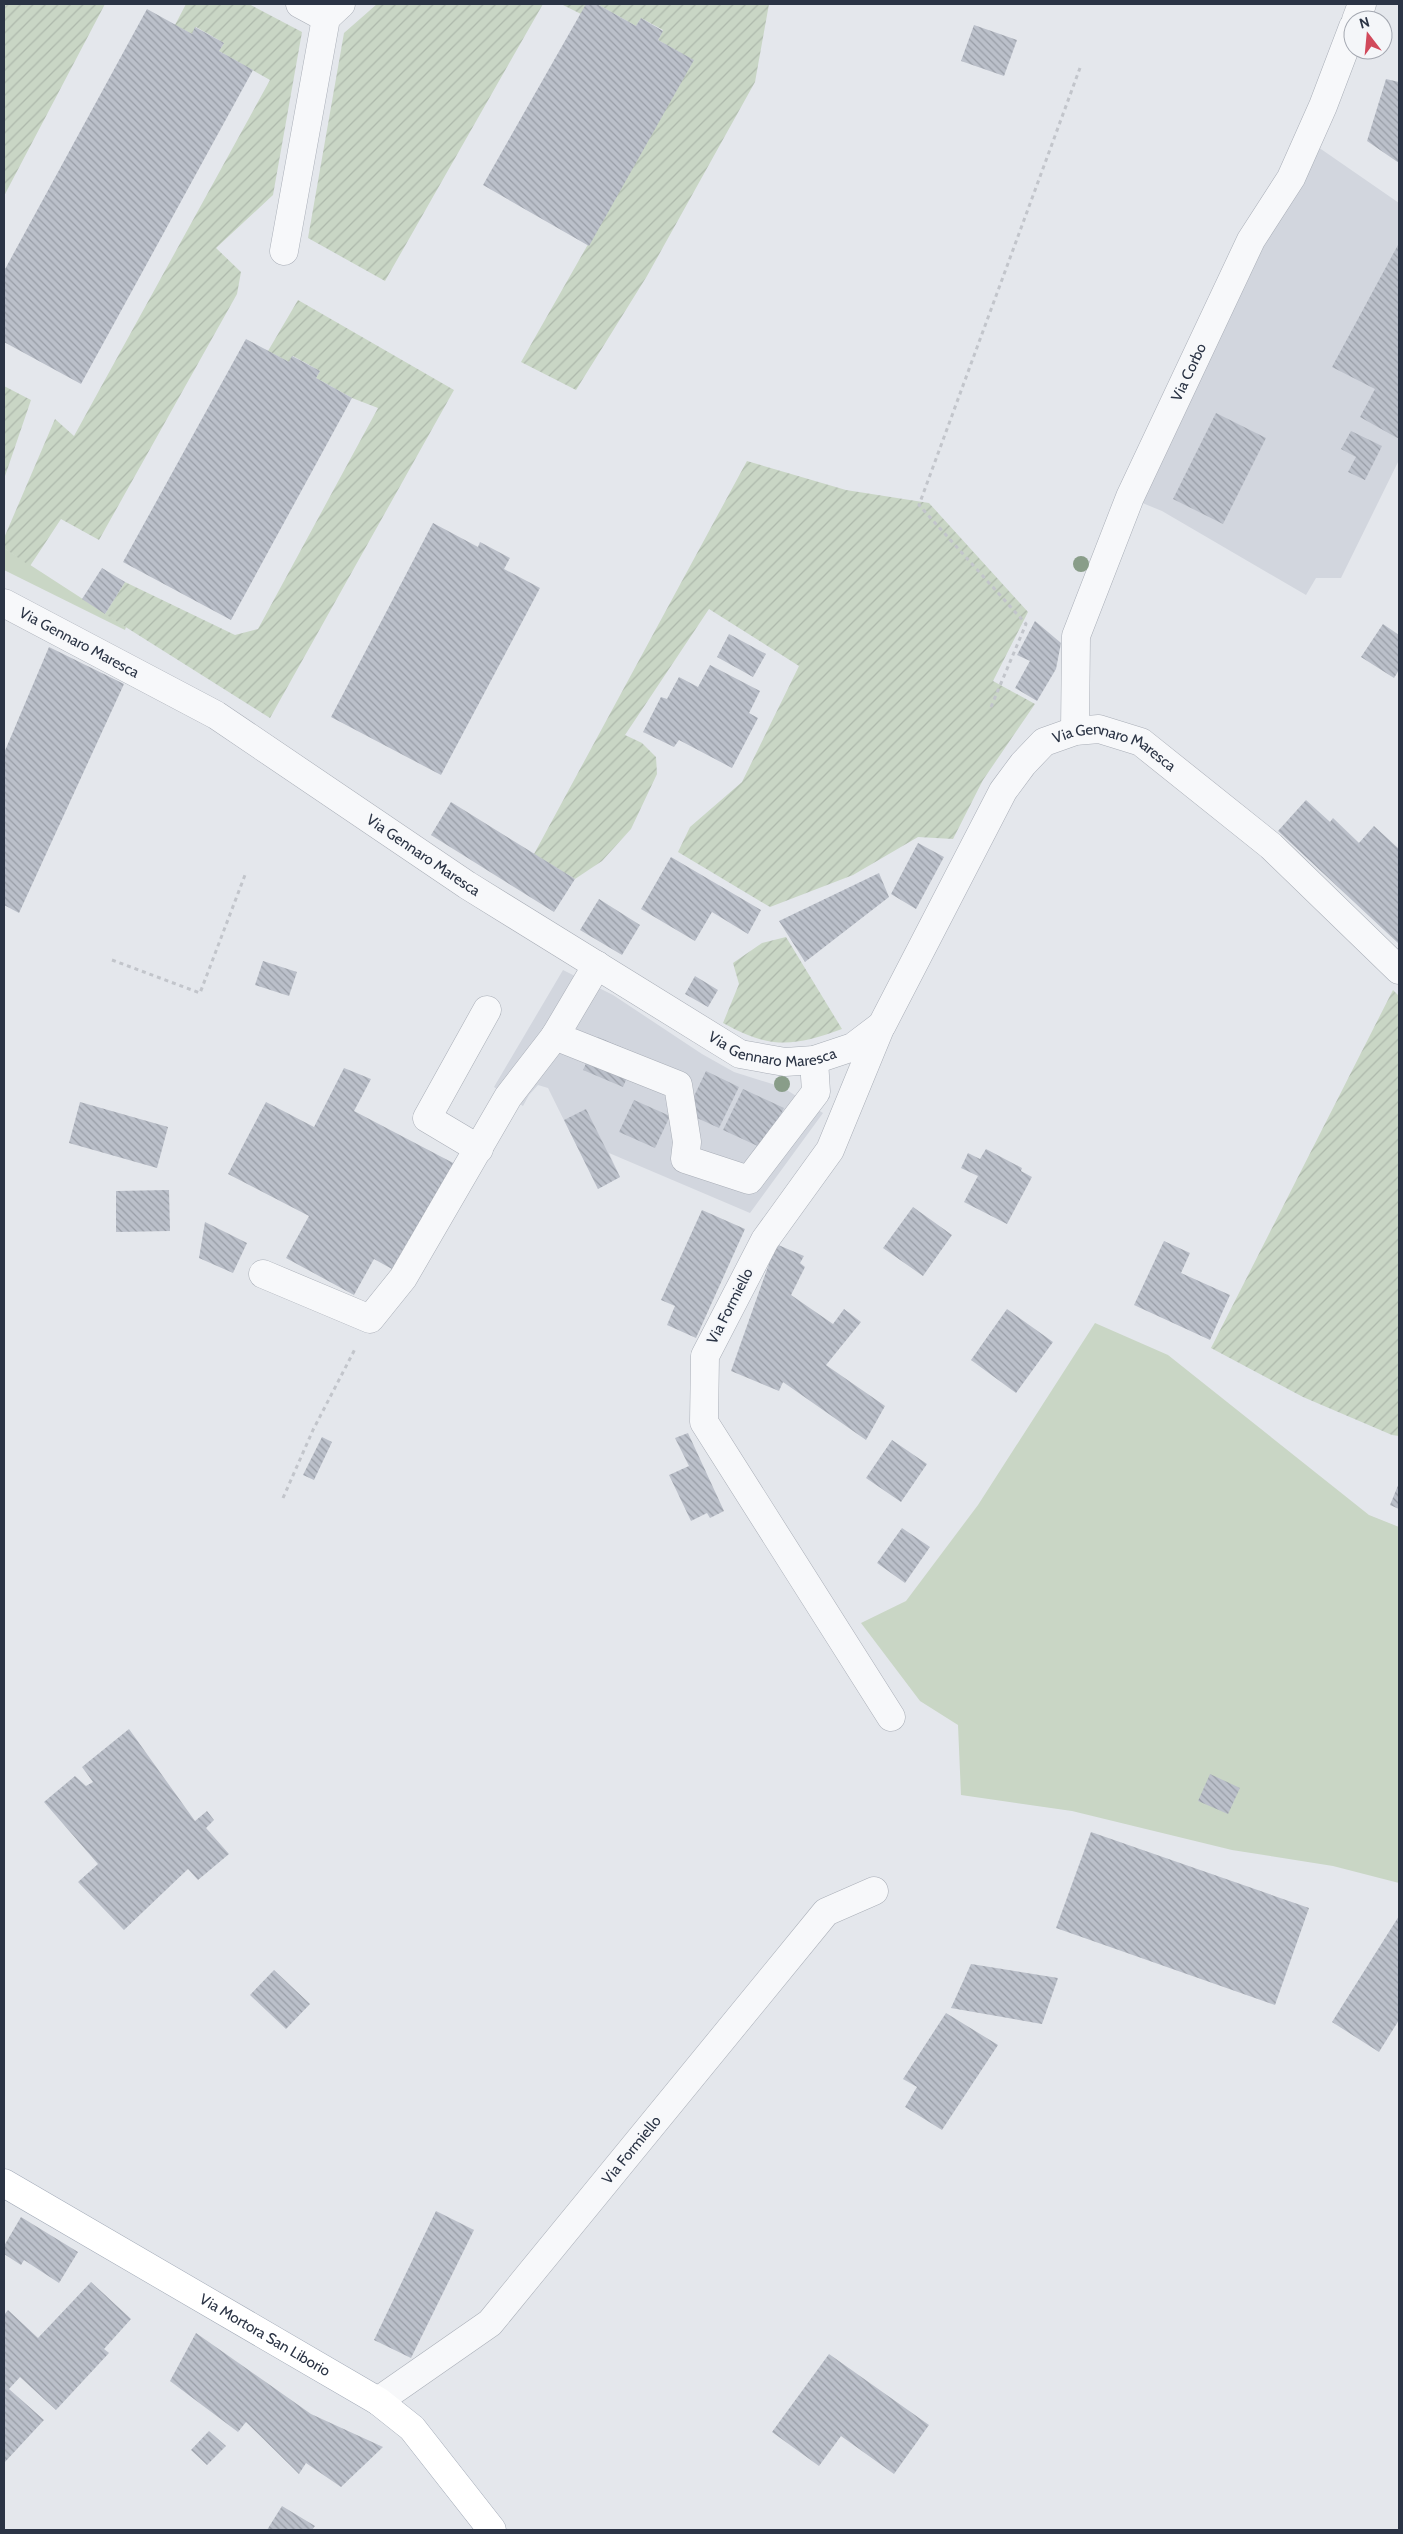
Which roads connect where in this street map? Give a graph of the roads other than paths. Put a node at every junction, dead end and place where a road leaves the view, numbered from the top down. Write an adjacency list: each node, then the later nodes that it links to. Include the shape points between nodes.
1 (300, 4): 2 (street)
2 (334, 11): 4 (street)
3 (1343, 53): 6 (street, Via Corbo, via 1291,178 1252,240 1130,497 1076,636)
4 (284, 251)
5 (4, 603): 7 (street, Via Gennaro Maresca, via 216,715 467,885)
6 (1075, 731): 8 (street, Via Gennaro Maresca, via 1099,729 1141,742 1272,846); 10 (street, Via Gennaro Maresca, via 1044,742 1003,791)
7 (597, 965): 11 (street); 12 (street, Via Gennaro Maresca, via 740,1054 784,1062)
8 (1399, 970)
9 (487, 1010): 13 (street, via 427,1118)
10 (882, 1025): 12 (street, Via Gennaro Maresca, via 853,1047); 15 (street, Via Formiello, via 830,1150 765,1240 705,1356 704,1422)
11 (555, 1036): 12 (street, via 678,1086 687,1142 685,1159 749,1180 816,1092); 13 (street, via 508,1097)
12 (814, 1060)
13 (479, 1149): 14 (street, via 402,1278 370,1319)
14 (263, 1274)
15 (891, 1717)
16 (874, 1891): 18 (street, Via Formiello, via 826,1912 490,2323)
17 (4, 2183): 18 (main road, Via Mortora San Liborio)
18 (378, 2401): 19 (main road, Via Mortora San Liborio, via 412,2428)
19 (492, 2530)

